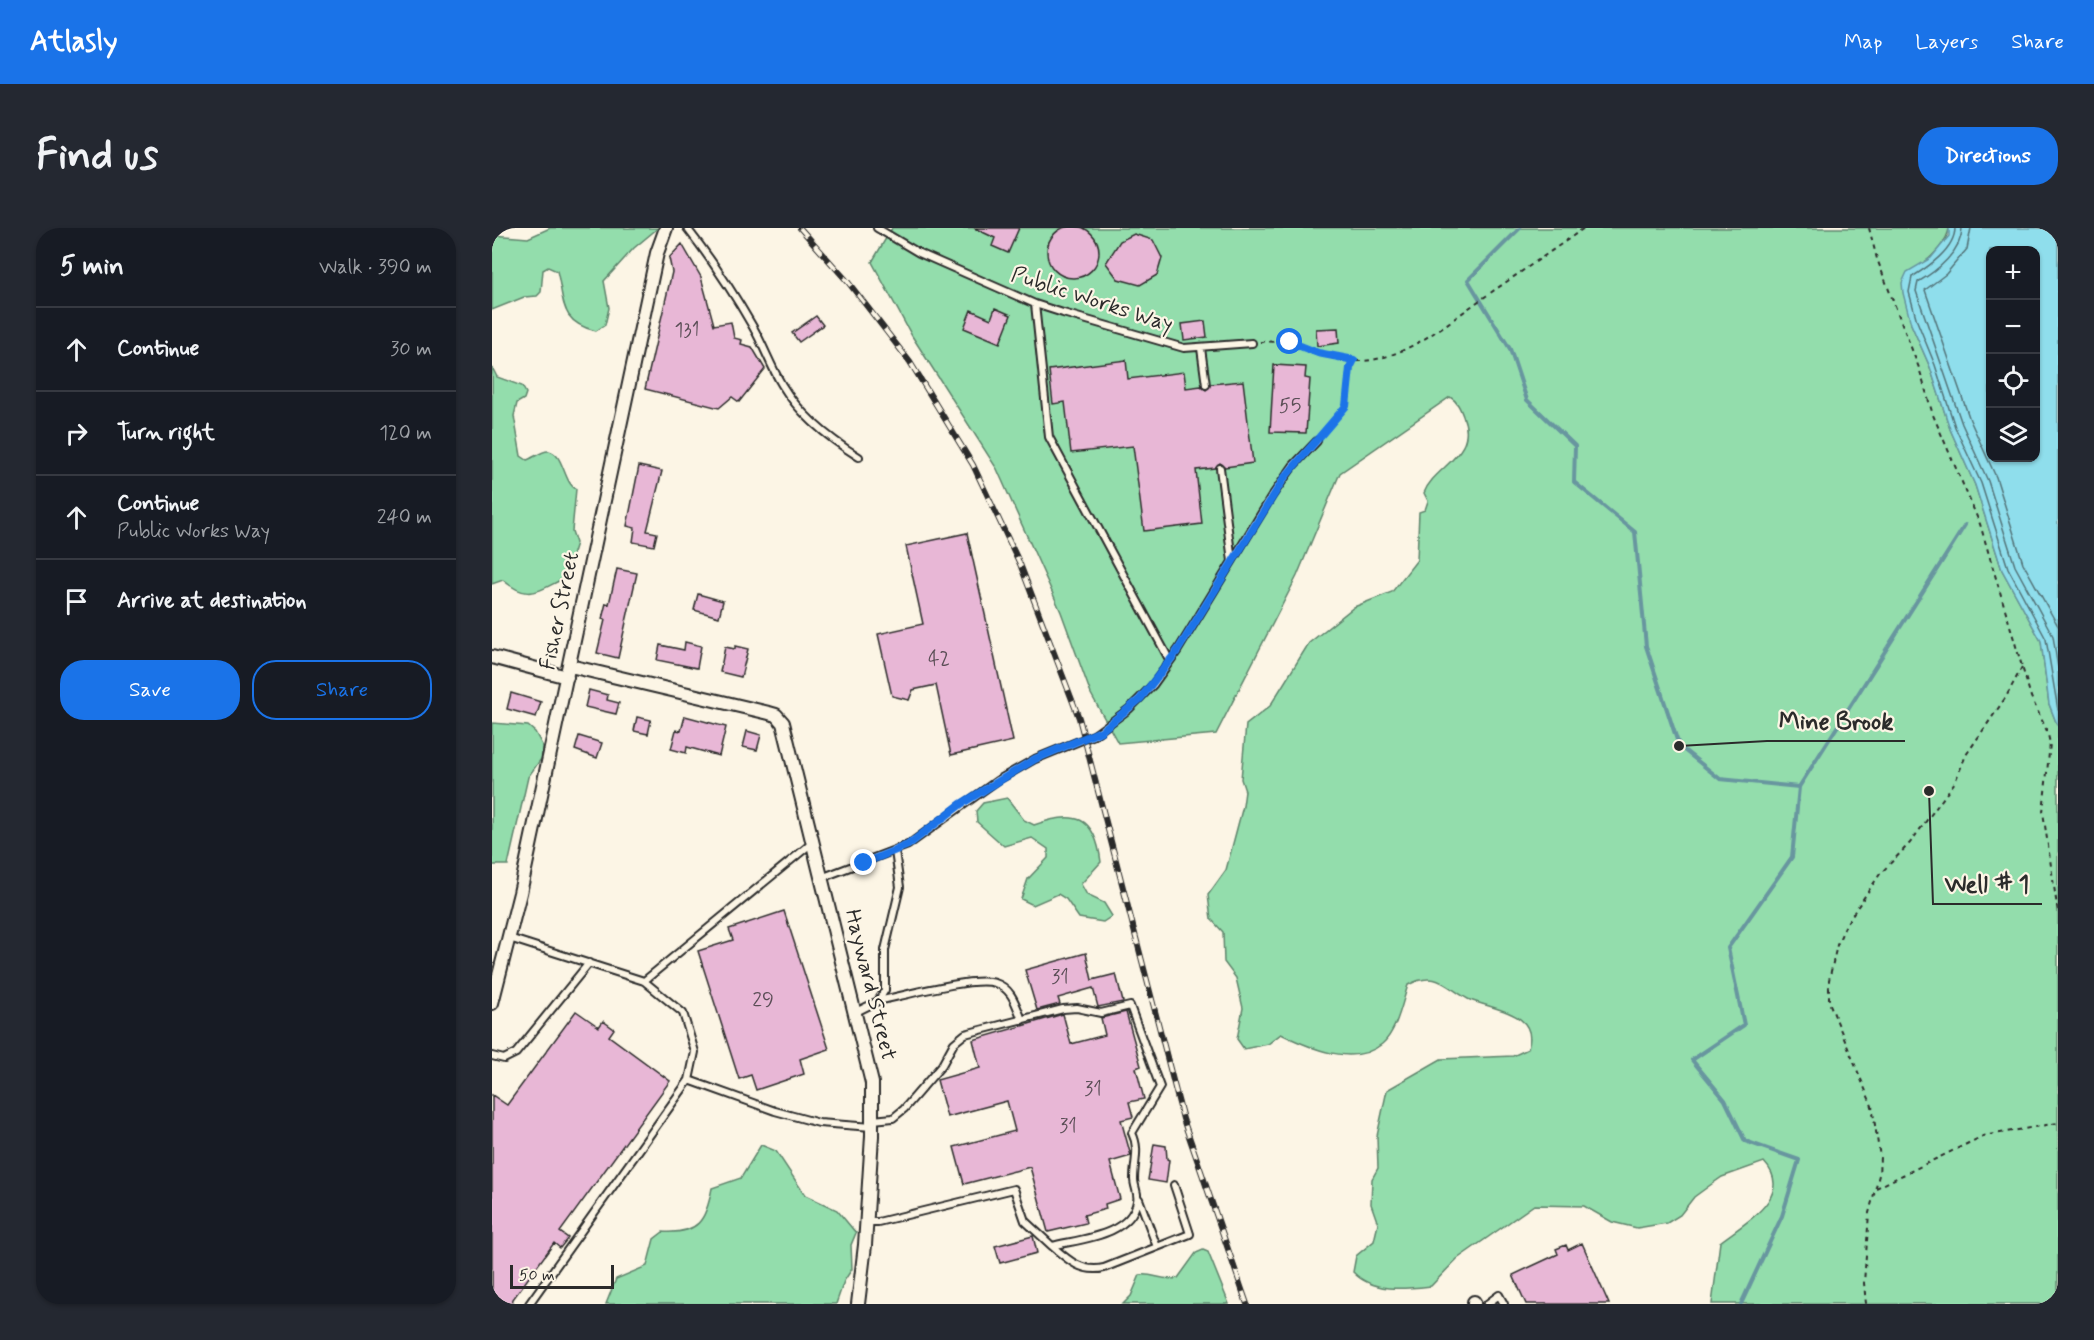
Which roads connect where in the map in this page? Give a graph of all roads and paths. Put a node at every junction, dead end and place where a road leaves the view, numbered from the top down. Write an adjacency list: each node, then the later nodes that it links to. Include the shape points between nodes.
1 (666, 228): 18 (street, Fisher Street, via 657,253)
2 (687, 228): 12 (lane, via 717,266 782,386 803,412)
3 (877, 228): 6 (lane, Public Works Way, via 919,253)
4 (1584, 228): 9 (path, via 1414,345 1378,358)
5 (1869, 228): 17 (path, via 1933,416 1980,524)
6 (1035, 304): 8 (lane, Public Works Way, via 1176,347); 16 (lane, via 1049,437)
7 (1252, 343): 8 (lane, Public Works Way); 9 (path, via 1284,341)
8 (1201, 348): 10 (lane, Public Works Way)
9 (1354, 360): 11 (path, via 1346,406)
10 (1206, 385)
11 (1317, 441): 14 (lane, via 1285,477)
12 (859, 457)
13 (1220, 468): 14 (lane)
14 (1232, 561): 16 (lane)
15 (492, 657): 18 (street, Hayward Street)
16 (1170, 661): 20 (lane, via 1140,699 1101,731 1035,759 998,780)
17 (2023, 665): 22 (path, via 2050,743 2043,819); 35 (path, via 1966,755 1955,782 1910,843 1880,874 1846,924 1837,945 1829,980 1829,1002 1872,1106 1880,1157)
18 (568, 672): 19 (street, Hayward Street, via 776,715 787,732); 23 (street, Fisher Street)
19 (812, 843): 21 (street, Hayward Street); 25 (lane)
20 (895, 852): 21 (lane); 26 (lane, via 900,887 885,950 885,990)
21 (821, 878): 28 (street, Hayward Street)
22 (2058, 913)
23 (509, 938): 24 (lane); 27 (street, Fisher Street)
24 (590, 963): 25 (lane); 30 (lane, via 516,1053 504,1059)
25 (644, 981): 31 (lane, via 683,1013 695,1052)
26 (878, 1001): 28 (lane); 29 (lane, via 988,982 1007,990)
27 (492, 1003)
28 (856, 1012): 33 (street, Hayward Street, via 871,1076)
29 (1022, 1020): 33 (lane, via 960,1037 904,1109 893,1118); 36 (lane, via 1077,1008 1101,1013 1127,1005 1133,1009 1160,1088 1132,1133 1137,1151 1134,1178)
30 (492, 1056)
31 (689, 1080): 33 (lane, via 775,1112 819,1123); 40 (lane)
32 (2058, 1123): 35 (path, via 1983,1136)
33 (873, 1124): 37 (street, Hayward Street)
34 (1174, 1185): 39 (lane, via 1191,1234)
35 (1876, 1188): 44 (path, via 1869,1213)
36 (1138, 1196): 38 (lane, via 1134,1211 1123,1225); 39 (lane)
37 (866, 1222): 38 (lane, via 1014,1189 1025,1221); 41 (street, Hayward Street)
38 (1052, 1246): 39 (lane, via 1088,1270 1104,1268)
39 (1156, 1247)
40 (529, 1304)
41 (858, 1304)
42 (1487, 1304): 43 (lane, via 1498,1295)
43 (1504, 1304)
44 (1866, 1304)

